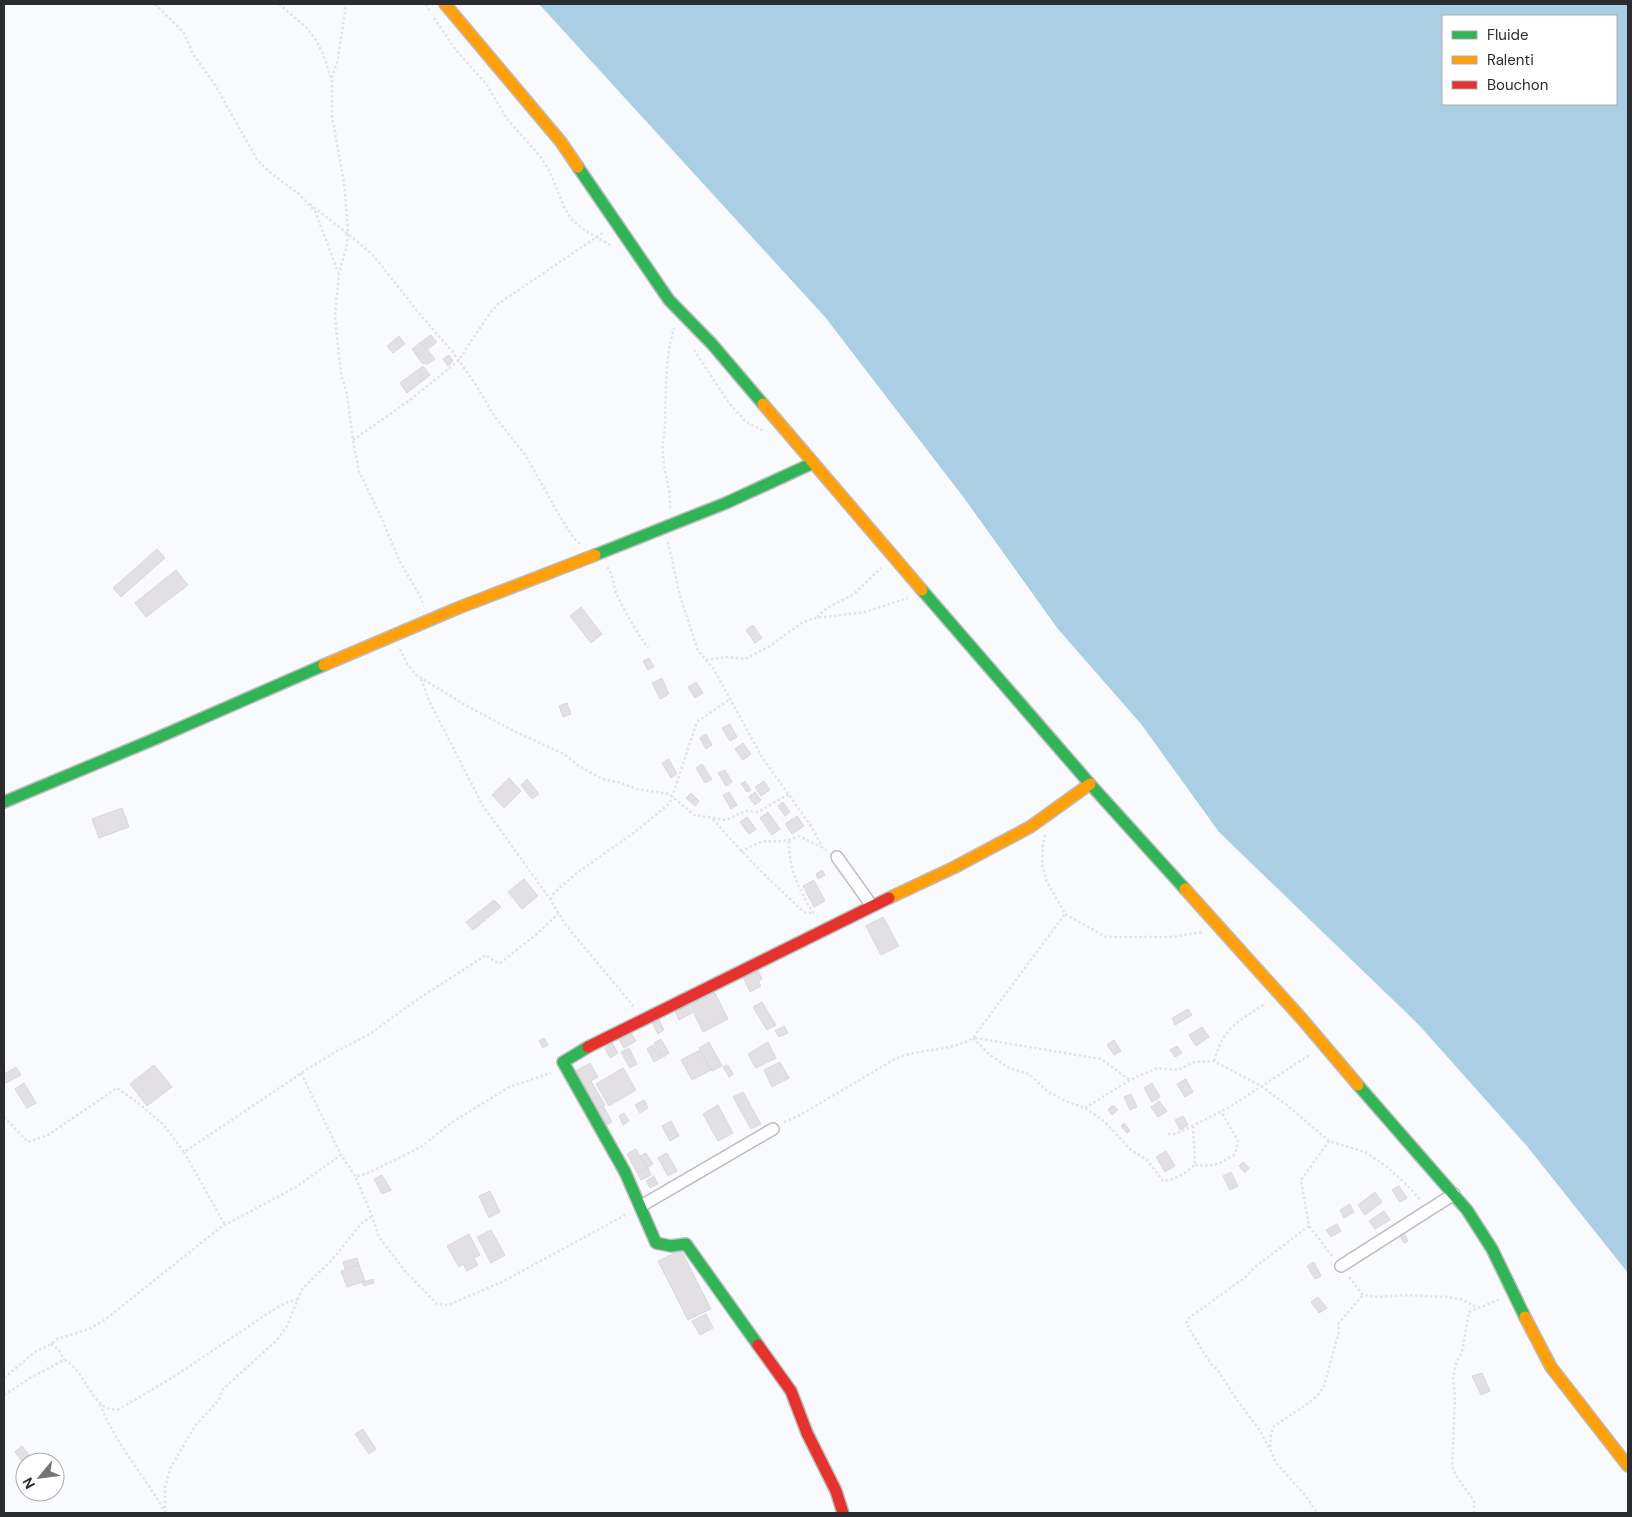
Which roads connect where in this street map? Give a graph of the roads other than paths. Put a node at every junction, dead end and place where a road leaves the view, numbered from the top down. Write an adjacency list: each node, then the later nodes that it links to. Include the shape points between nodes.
1 (445, 4): 2 (street, via 561,142 669,300 712,344)
2 (813, 463): 3 (street); 4 (street, via 668,526 397,633)
3 (1090, 784): 6 (street, via 1016,835); 8 (street, via 1280,994)
4 (4, 802)
5 (837, 856): 6 (street)
6 (872, 906): 9 (street, via 587,1047 564,1062)
7 (773, 1129): 9 (street)
8 (1454, 1194): 10 (street); 11 (street, via 1492,1248 1551,1367)
9 (641, 1206): 12 (street, via 656,1243 672,1247 686,1244 791,1391)
10 (1341, 1266)
11 (1628, 1466)
12 (843, 1513)

